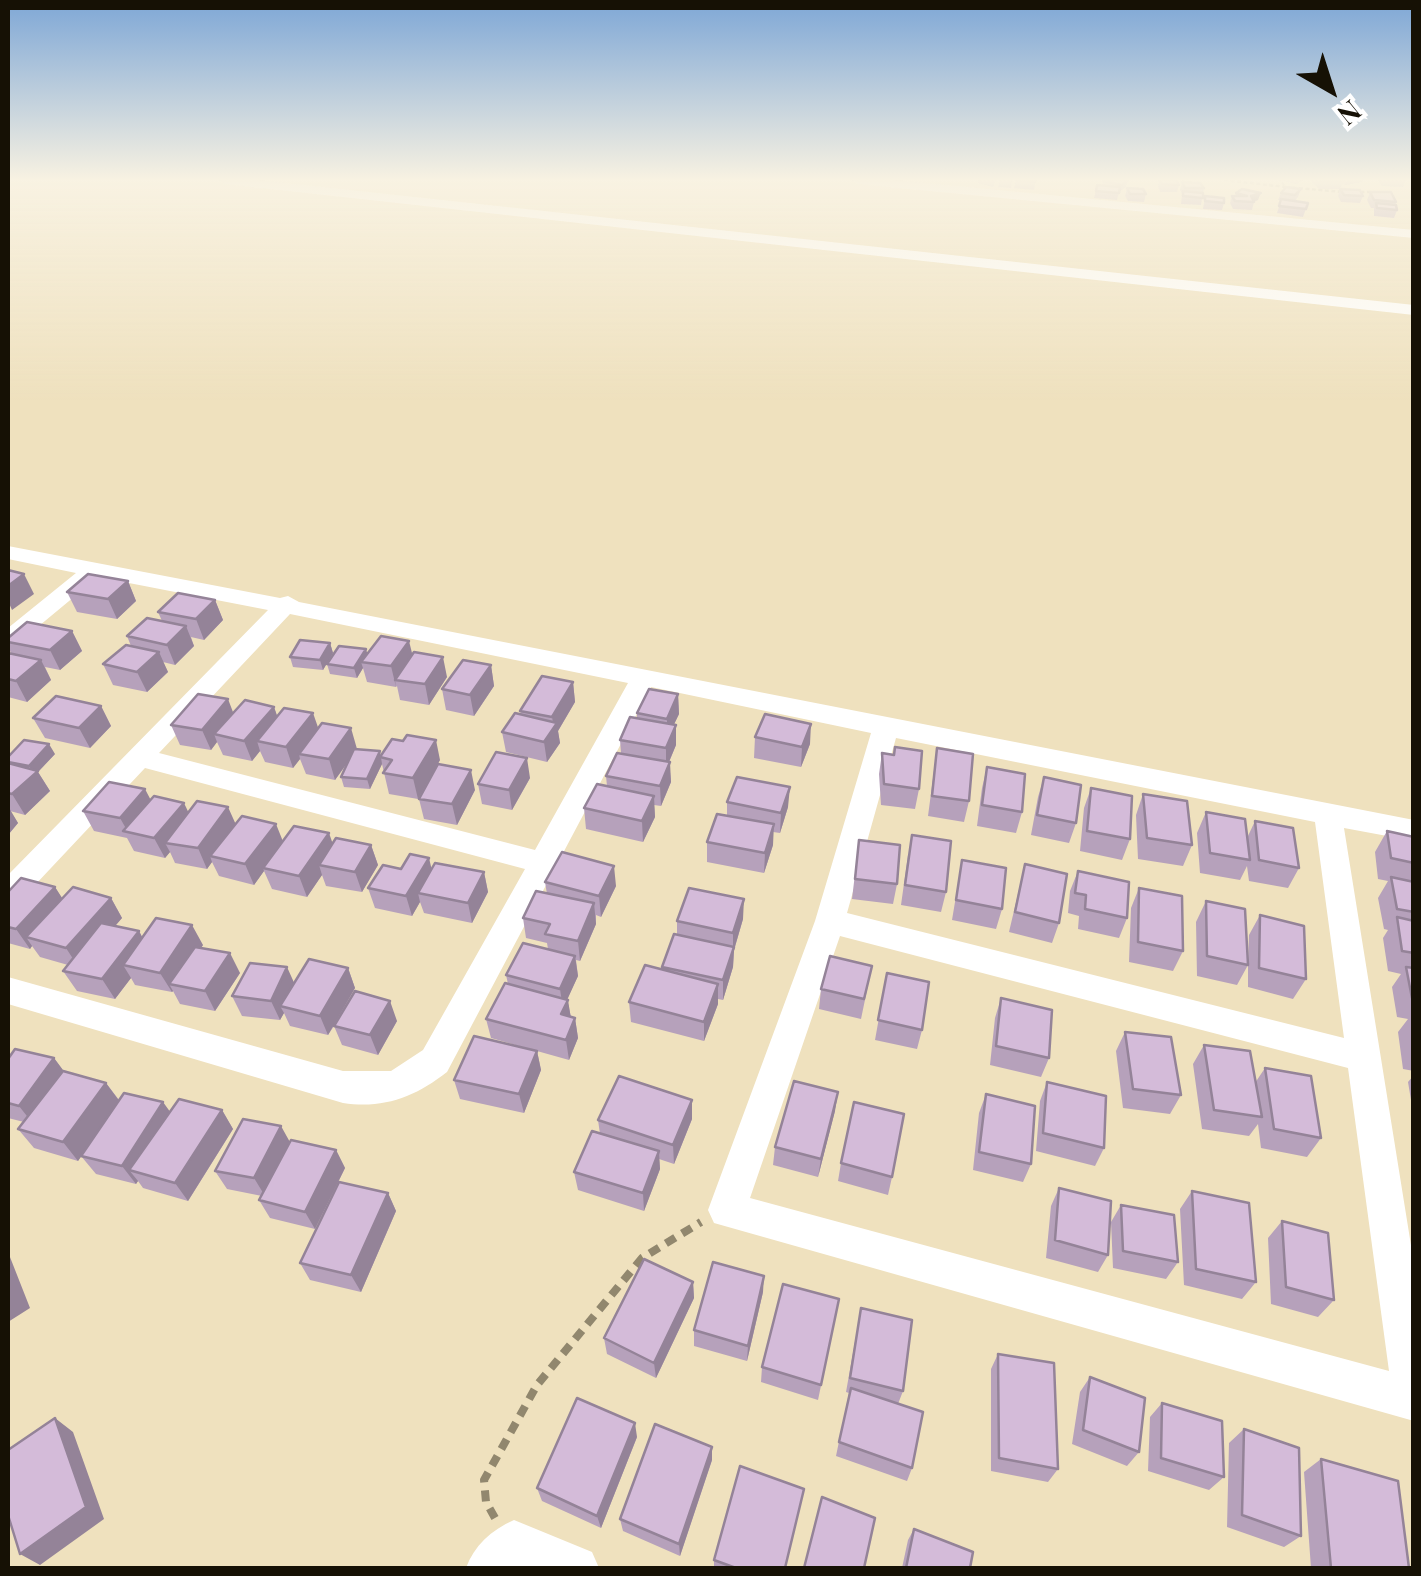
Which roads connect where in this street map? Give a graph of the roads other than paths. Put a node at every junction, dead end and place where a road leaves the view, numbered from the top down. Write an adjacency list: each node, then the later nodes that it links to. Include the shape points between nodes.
1 (898, 254): 2 (street)
2 (1414, 310)
3 (8, 553): 4 (street)
4 (94, 569): 5 (street); 6 (street)
5 (288, 603): 7 (street); 9 (street)
6 (8, 640)
7 (643, 679): 8 (street); 12 (street)
8 (886, 730): 10 (street); 14 (street)
9 (141, 758): 12 (street); 13 (street)
10 (1328, 815): 11 (street); 16 (street)
11 (1414, 831)
12 (540, 862): 15 (street, via 434,1061 406,1086 372,1093)
13 (8, 894)
14 (830, 920): 16 (street); 17 (street, via 727,1210)
15 (8, 992)
16 (1366, 1058): 17 (street)
17 (1413, 1400)
18 (502, 1556): 19 (street)
19 (576, 1568)

